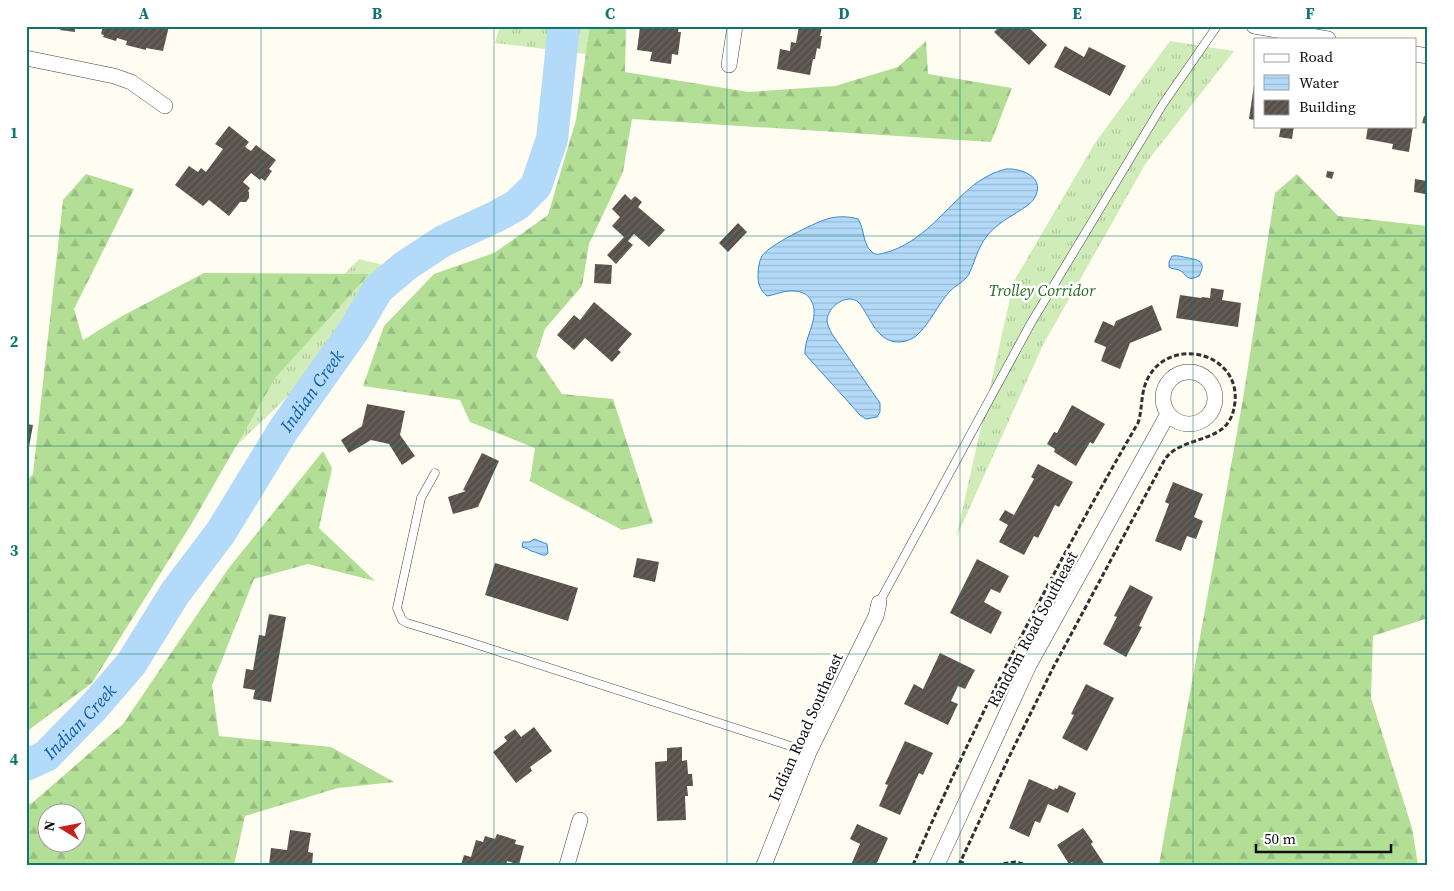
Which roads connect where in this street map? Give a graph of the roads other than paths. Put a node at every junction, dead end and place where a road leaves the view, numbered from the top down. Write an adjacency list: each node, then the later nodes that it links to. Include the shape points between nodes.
1 (734, 26): 6 (street)
2 (1217, 26): 10 (lane, via 1164,104 1032,323)
3 (1254, 26): 4 (street)
4 (1322, 38)
5 (26, 58): 7 (street, via 114,76 131,82)
6 (728, 65)
7 (165, 106)
8 (1168, 414): 15 (street, Random Road Southeast, via 1029,666)
9 (435, 473): 11 (lane, via 421,498 397,608 402,620)
10 (878, 603): 11 (street, Indian Road Southeast, via 876,616)
11 (809, 752): 14 (street, Indian Road Southeast)
12 (580, 820): 13 (street)
13 (567, 865)
14 (764, 865)
15 (937, 865)

